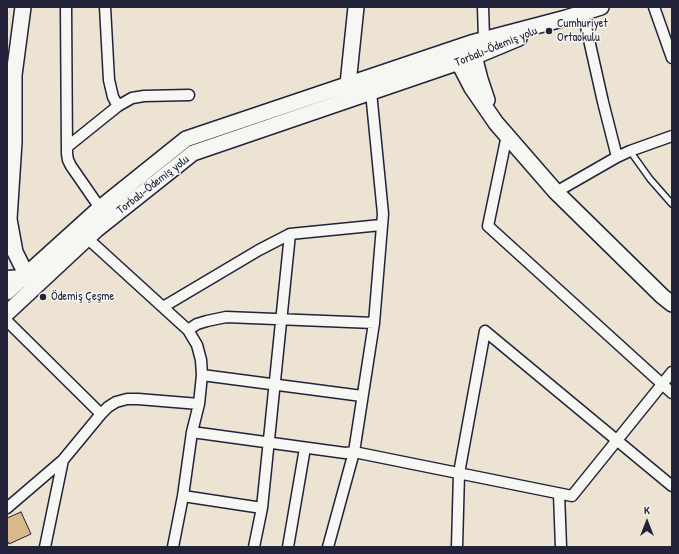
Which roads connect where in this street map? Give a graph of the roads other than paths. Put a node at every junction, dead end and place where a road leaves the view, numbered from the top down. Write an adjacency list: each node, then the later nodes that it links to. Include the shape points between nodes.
1 (23, 7): 10 (main road)
2 (66, 7): 21 (street)
3 (105, 7): 16 (street, via 109,80)
4 (356, 7): 13 (main road)
5 (483, 7): 8 (street)
6 (654, 7): 11 (street)
7 (590, 9): 8 (main road, Torbalı-Ödemiş yolu); 23 (street, via 603,102)
8 (477, 46): 9 (main road, Torbalı-Ödemiş yolu); 12 (main road, Torbalı-Ödemiş yolu); 18 (main road, via 480,79)
9 (455, 48): 12 (main road); 13 (main road, Torbalı-Ödemiş yolu)
10 (11, 57): 17 (main road, via 14,75)
11 (672, 58)
12 (459, 63): 14 (main road, Torbalı-Ödemiş yolu); 18 (main road, via 472,88)
13 (348, 84): 26 (main road, Torbalı-Ödemiş yolu, via 186,139)
14 (371, 92): 27 (street); 29 (main road, Torbalı-Ödemiş yolu, via 193,153)
15 (189, 95): 16 (street, via 138,97)
16 (118, 106): 21 (street)
17 (10, 117): 30 (main road, via 14,142 9,219 15,252)
18 (496, 123): 19 (main road)
19 (507, 135): 24 (main road); 44 (street, via 488,226)
20 (672, 136): 22 (street)
21 (67, 147): 26 (street, via 71,166)
22 (630, 151): 23 (street); 25 (lane)
23 (617, 157): 24 (street)
24 (556, 192): 34 (main road)
25 (672, 204)
26 (100, 208): 30 (main road, Torbalı-Ödemiş yolu)
27 (382, 225): 28 (street); 39 (street)
28 (290, 234): 35 (street); 37 (street)
29 (87, 238): 32 (main road, Torbalı-Ödemiş yolu); 35 (street)
30 (25, 275): 31 (street); 32 (main road); 33 (main road, Torbalı-Ödemiş yolu)
31 (7, 276)
32 (33, 289): 36 (main road, Torbalı-Ödemiş yolu)
33 (7, 292)
34 (672, 304)
35 (163, 307): 40 (street)
36 (7, 313)
37 (281, 319): 39 (street); 40 (street, via 216,318); 43 (street)
38 (7, 320): 48 (street)
39 (374, 323): 46 (street)
40 (188, 330): 42 (street, via 197,345)
41 (672, 372): 44 (street)
42 (202, 375): 43 (street); 47 (street)
43 (275, 384): 46 (street); 51 (street)
44 (662, 384): 45 (street); 50 (street)
45 (672, 393)
46 (362, 396): 53 (street)
47 (199, 404): 48 (street, via 127,399 116,402); 49 (street)
48 (101, 414): 54 (street)
49 (192, 432): 51 (street); 58 (street)
50 (617, 440): 55 (street, via 485,331); 56 (street); 57 (street, via 572,496)
51 (269, 443): 52 (street); 60 (street)
52 (305, 448): 53 (street); 64 (street)
53 (354, 452): 55 (street); 65 (street)
54 (63, 460): 59 (street); 61 (street)
55 (459, 473): 57 (street); 66 (street)
56 (672, 486)
57 (559, 494): 67 (street)
58 (183, 496): 60 (street); 62 (street)
59 (7, 508)
60 (262, 508): 63 (street)
61 (45, 547)
62 (173, 547)
63 (254, 547)
64 (288, 547)
65 (328, 547)
66 (457, 547)
67 (561, 547)

